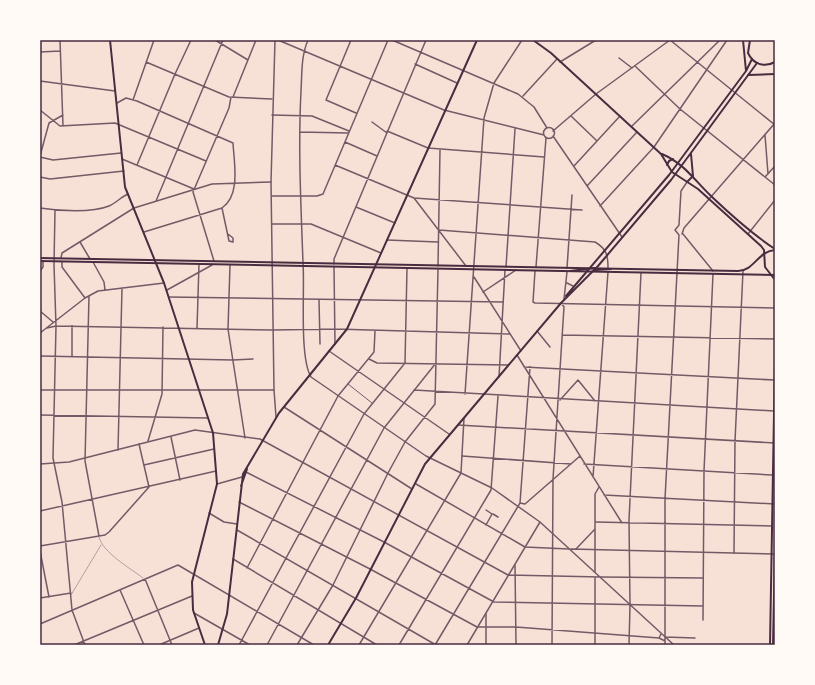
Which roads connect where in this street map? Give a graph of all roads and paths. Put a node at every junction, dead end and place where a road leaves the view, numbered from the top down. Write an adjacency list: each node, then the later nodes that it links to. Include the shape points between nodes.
1 (60, 40): 25 (street)
2 (110, 40): 54 (main road)
3 (154, 40): 32 (street)
4 (191, 40): 44 (street)
5 (215, 40): 23 (street)
6 (223, 40): 23 (street)
7 (256, 40): 31 (street)
8 (276, 40): 24 (street); 61 (street)
9 (308, 40): 24 (street)
10 (351, 40): 38 (street)
11 (388, 40): 47 (street)
12 (392, 40): 27 (street)
13 (426, 40): 27 (street)
14 (477, 40): 41 (main road)
15 (522, 40): 50 (street)
16 (533, 40): 29 (main road)
17 (596, 40): 33 (street)
18 (670, 40): 34 (street); 39 (street)
19 (720, 40): 34 (street)
20 (727, 40): 42 (street)
21 (743, 40): 43 (main road)
22 (750, 40): 30 (main road, via 748,50)
23 (221, 44): 31 (street); 52 (street)
24 (304, 50): 38 (street); 71 (street)
25 (60, 51): 26 (street); 51 (street)
26 (40, 52)
27 (421, 52): 37 (street); 41 (street)
28 (619, 58): 40 (street)
29 (557, 59): 33 (main road); 59 (street)
30 (752, 59): 35 (main road); 43 (main road)
31 (248, 60): 60 (street)
32 (146, 62): 44 (street); 62 (street)
33 (560, 62): 57 (main road)
34 (697, 62): 42 (street); 58 (street)
35 (757, 63): 36 (main road); 46 (main road)
36 (774, 63)
37 (415, 64): 49 (street); 55 (street)
38 (340, 66): 47 (street); 68 (street, via 326,100)
39 (635, 66): 40 (street); 58 (street)
40 (632, 68): 57 (street)
41 (464, 70): 49 (main road); 50 (street)
42 (707, 70): 53 (street); 64 (street)
43 (746, 71): 53 (main road)
44 (175, 74): 52 (street); 67 (street)
45 (775, 74): 46 (main road)
46 (748, 76): 56 (main road)
47 (371, 79): 55 (street); 68 (street)
48 (40, 81): 51 (street)
49 (458, 83): 66 (main road)
50 (494, 83): 59 (street); 75 (street)
51 (62, 84): 54 (street); 69 (street)
52 (203, 86): 60 (street); 77 (street)
53 (731, 90): 56 (street); 83 (main road)
54 (115, 92): 63 (main road)
55 (403, 92): 66 (street); 89 (street)
56 (735, 93): 79 (street); 86 (main road)
57 (596, 94): 72 (street); 73 (main road)
58 (664, 94): 64 (street); 81 (street)
59 (523, 96): 82 (street, via 537,111)
60 (232, 98): 61 (street); 92 (street)
61 (272, 98): 70 (street)
62 (133, 100): 63 (street, via 126,98); 67 (street)
63 (116, 104): 78 (main road)
64 (680, 109): 83 (street); 101 (street)
65 (40, 110): 74 (street)
66 (446, 110): 75 (street); 102 (main road)
67 (160, 111): 77 (street); 96 (street)
68 (356, 113): 88 (street)
69 (63, 115): 74 (street); 80 (street)
70 (272, 115): 71 (street); 133 (street)
71 (300, 116): 87 (street); 88 (street, via 312,116)
72 (571, 116): 85 (street); 99 (street)
73 (620, 116): 81 (main road); 99 (street)
74 (52, 120): 80 (street); 98 (street)
75 (484, 121): 84 (street); 106 (street)
76 (372, 122): 89 (street)
77 (188, 123): 92 (street); 103 (street)
78 (118, 124): 80 (street); 96 (street); 105 (main road)
79 (775, 124): 91 (street)
80 (63, 126)
81 (632, 126): 90 (main road)
82 (547, 128): 85 (street); 93 (street)
83 (703, 128): 86 (street); 117 (main road)
84 (515, 129): 93 (street); 109 (street)
85 (553, 131): 94 (street)
86 (707, 131): 107 (main road); 115 (street)
87 (300, 132): 88 (street); 143 (street)
88 (349, 132): 100 (street)
89 (387, 132): 102 (street); 110 (street)
90 (637, 132): 101 (main road); 137 (street)
91 (765, 135): 115 (street); 126 (street)
92 (216, 136): 116 (street); 135 (street, via 233,143)
93 (544, 136): 97 (street)
94 (553, 136): 97 (street); 121 (street)
95 (40, 137): 98 (street)
96 (149, 137): 103 (street); 118 (street)
97 (546, 138): 112 (street)
98 (45, 139): 111 (street)
99 (597, 141): 121 (street)
100 (345, 142): 110 (street); 119 (street)
101 (654, 147): 108 (main road); 153 (street)
102 (428, 148): 104 (street); 140 (main road)
103 (178, 149): 116 (street); 130 (street)
104 (440, 150): 106 (street); 146 (street)
105 (122, 153): 111 (street, via 53,160); 113 (main road)
106 (482, 153): 109 (street); 150 (street)
107 (691, 153): 122 (main road); 128 (main road)
108 (661, 154): 114 (main road); 120 (main road)
109 (514, 155): 112 (street); 151 (street)
110 (377, 156): 132 (street)
111 (40, 157)
112 (544, 157): 154 (street)
113 (122, 159): 118 (street); 124 (main road)
114 (673, 160): 117 (main road); 120 (main road)
115 (743, 160): 131 (street); 144 (street)
116 (206, 161): 138 (street)
117 (678, 163): 122 (main road); 125 (main road)
118 (137, 165): 130 (street)
119 (335, 165): 132 (street); 143 (street, via 321,195)
120 (667, 165): 125 (main road)
121 (574, 166): 137 (street)
122 (682, 166): 127 (main road); 128 (main road)
123 (775, 166): 126 (street)
124 (124, 171): 129 (street, via 50,179); 139 (main road)
125 (672, 172): 127 (main road); 175 (main road)
126 (768, 174): 131 (street)
127 (676, 175): 134 (main road); 179 (main road)
128 (693, 176): 134 (main road); 144 (main road)
129 (40, 177)
130 (166, 177): 138 (street); 149 (street)
131 (765, 178): 136 (street)
132 (367, 179): 140 (street); 152 (street)
133 (271, 182): 135 (street); 142 (street)
134 (687, 182): 147 (main road); 165 (street, via 681,192)
135 (235, 184): 138 (street, via 212,184); 157 (street, via 234,191)
136 (775, 185)
137 (587, 186): 153 (street)
138 (194, 189): 149 (street); 161 (street)
139 (128, 194): 156 (main road); 159 (street, via 103,208)
140 (407, 195): 145 (street); 163 (main road)
141 (572, 195): 158 (street)
142 (272, 196): 143 (street); 164 (street)
143 (299, 196): 162 (street)
144 (711, 196): 147 (street); 168 (main road)
145 (414, 198): 146 (street); 167 (street)
146 (439, 199): 150 (street); 167 (street)
147 (709, 199): 166 (street); 173 (main road)
148 (775, 200): 168 (street)
149 (156, 201): 156 (street)
150 (479, 202): 151 (street); 170 (street)
151 (510, 204): 154 (street); 174 (street)
152 (356, 206): 163 (street); 177 (street)
153 (600, 206): 175 (street)
154 (540, 207): 158 (street); 178 (street)
155 (40, 208): 159 (street)
156 (134, 208): 169 (main road); 182 (street)
157 (222, 208): 161 (street); 171 (street)
158 (571, 209): 160 (street); 181 (street)
159 (55, 210): 191 (street)
160 (582, 210)
161 (200, 215): 169 (street); 197 (street)
162 (301, 223): 164 (street); 177 (street, via 311,224); 201 (street)
163 (395, 223): 180 (main road)
164 (272, 224): 200 (street)
165 (679, 225): 166 (street); 176 (street, via 675,230)
166 (684, 228): 172 (street)
167 (439, 230): 170 (street); 183 (street); 204 (street)
168 (750, 231): 173 (street); 184 (main road)
169 (144, 232): 193 (main road)
170 (477, 233): 174 (street); 207 (street)
171 (228, 234)
172 (682, 234): 176 (street); 220 (street)
173 (748, 234): 187 (main road, via 762,247)
174 (508, 235): 178 (street); 211 (street)
175 (619, 235): 179 (street); 185 (main road)
176 (678, 235): 219 (street)
177 (343, 237): 186 (street); 202 (street)
178 (538, 237): 181 (street); 212 (street)
179 (623, 238): 188 (main road)
180 (387, 240): 183 (street); 186 (main road)
181 (569, 240): 185 (street, via 595,242); 208 (street)
182 (80, 242): 190 (street); 192 (street, via 62,254)
183 (438, 242): 205 (street)
184 (775, 250): 187 (main road)
185 (606, 251): 188 (street); 214 (main road)
186 (381, 253): 203 (main road)
187 (764, 253): 223 (main road); 224 (main road, via 765,265)
188 (608, 255): 209 (street); 215 (main road)
189 (40, 259): 191 (main road); 194 (main road)
190 (90, 259): 192 (main road); 193 (main road)
191 (54, 260): 192 (main road); 194 (main road); 260 (street)
192 (61, 260): 195 (main road); 239 (street, via 62,267)
193 (155, 260): 196 (main road); 197 (main road)
194 (43, 261): 216 (street)
195 (93, 262): 196 (main road); 233 (street, via 104,282)
196 (157, 263): 198 (main road); 230 (main road)
197 (214, 263): 198 (main road); 199 (main road); 200 (main road); 221 (street)
198 (199, 264): 221 (street)
199 (230, 264): 200 (main road); 240 (street)
200 (272, 264): 201 (main road); 241 (street)
201 (303, 264): 202 (main road); 242 (street)
202 (334, 265): 203 (main road); 245 (street)
203 (376, 266): 205 (main road); 206 (main road); 246 (main road)
204 (466, 266): 205 (main road); 207 (main road)
205 (438, 267): 206 (main road); 207 (main road); 248 (street)
206 (407, 268): 247 (street)
207 (474, 268): 211 (main road); 226 (street)
208 (567, 268): 212 (main road); 214 (main road)
209 (608, 268): 210 (main road); 215 (main road)
210 (612, 268): 215 (main road); 219 (main road)
211 (506, 269): 212 (main road); 213 (main road); 227 (street)
212 (535, 269): 213 (main road); 217 (main road); 252 (street, via 533,302)
213 (516, 270): 227 (street)
214 (588, 270): 215 (main road); 215 (main road); 217 (main road); 231 (main road)
215 (595, 270): 218 (main road); 243 (main road)
216 (40, 271)
217 (567, 272): 229 (street)
218 (608, 272): 222 (main road); 253 (street)
219 (677, 272): 220 (main road); 222 (main road); 255 (street)
220 (713, 272): 223 (main road); 256 (street)
221 (198, 273): 234 (street); 238 (street)
222 (641, 273): 254 (street)
223 (743, 273): 224 (main road); 257 (street)
224 (770, 275): 225 (main road); 228 (main road)
225 (775, 276)
226 (474, 277): 235 (street); 249 (street)
227 (505, 278): 235 (street); 250 (street)
228 (775, 280)
229 (566, 281): 231 (street, via 569,286); 243 (street)
230 (164, 283): 232 (street); 234 (main road)
231 (574, 286): 243 (main road)
232 (122, 288): 233 (street); 266 (street)
233 (105, 290): 236 (street)
234 (167, 290): 237 (main road)
235 (483, 292): 251 (street)
236 (89, 296): 239 (street); 265 (street)
237 (169, 297): 238 (street); 269 (main road)
238 (198, 297): 240 (street); 270 (street)
239 (86, 298): 260 (street)
240 (229, 298): 241 (street); 271 (street)
241 (273, 298): 242 (street); 276 (street)
242 (304, 299): 244 (street); 272 (street)
243 (564, 299): 252 (main road)
244 (319, 300): 245 (street); 273 (street)
245 (335, 300): 246 (street); 274 (street)
246 (360, 300): 247 (street); 275 (main road)
247 (406, 301): 248 (street); 279 (street)
248 (437, 302): 249 (street); 281 (street)
249 (472, 302): 251 (street); 282 (street)
250 (503, 302): 251 (street); 262 (street)
251 (490, 303): 262 (street)
252 (561, 303): 253 (street); 278 (main road); 285 (street, via 564,307)
253 (606, 305): 254 (street); 286 (street)
254 (639, 306): 255 (street); 287 (street)
255 (675, 306): 256 (street); 288 (street)
256 (712, 307): 257 (street); 289 (street)
257 (742, 308): 258 (street); 290 (street)
258 (775, 308)
259 (40, 311): 261 (street)
260 (56, 320): 261 (street); 263 (street)
261 (53, 322): 268 (street)
262 (502, 322): 283 (street); 284 (street)
263 (56, 326): 264 (street); 268 (street); 299 (street)
264 (72, 326): 265 (street); 300 (street)
265 (88, 326): 266 (street); 302 (street)
266 (121, 327): 267 (street); 303 (street)
267 (163, 327): 269 (street); 306 (street)
268 (47, 328): 280 (street)
269 (179, 328): 270 (street); 307 (main road)
270 (197, 328): 271 (street)
271 (228, 329): 276 (street); 308 (street)
272 (304, 329): 273 (street); 276 (street); 321 (street)
273 (319, 329): 274 (street); 292 (street)
274 (335, 329): 275 (street); 293 (street)
275 (347, 329): 277 (street); 293 (main road)
276 (273, 330): 332 (street)
277 (375, 331): 279 (street); 305 (street, via 375,349)
278 (537, 331): 294 (street); 296 (main road)
279 (406, 332): 281 (street); 309 (street)
280 (40, 333)
281 (437, 333): 282 (street); 310 (street)
282 (470, 334): 283 (street); 311 (street)
283 (501, 334): 284 (street); 312 (street)
284 (510, 334): 296 (street)
285 (562, 335): 286 (street); 316 (street)
286 (604, 336): 287 (street); 318 (street)
287 (637, 336): 288 (street); 319 (street)
288 (674, 337): 289 (street); 320 (street)
289 (711, 338): 290 (street); 323 (street)
290 (740, 338): 291 (street); 325 (street)
291 (775, 339)
292 (320, 344)
293 (335, 344): 295 (main road)
294 (550, 347)
295 (329, 351): 317 (street); 321 (main road)
296 (521, 351): 298 (main road)
297 (40, 356): 299 (street)
298 (517, 356): 313 (main road); 314 (street)
299 (55, 357): 300 (street); 330 (street)
300 (72, 357): 302 (street)
301 (775, 357): 326 (main road)
302 (88, 358): 303 (street); 331 (street)
303 (120, 358): 306 (street); 334 (street)
304 (253, 358): 308 (street)
305 (369, 358): 309 (street, via 376,363); 317 (street)
306 (162, 359): 307 (street); 335 (street)
307 (190, 359): 308 (street); 337 (main road)
308 (233, 360): 336 (street)
309 (405, 363): 310 (street); 328 (street)
310 (436, 363): 311 (street); 333 (street); 338 (street)
311 (468, 364): 312 (street); 339 (street)
312 (500, 365): 313 (street); 324 (street)
313 (508, 366): 324 (main road)
314 (524, 367): 315 (street); 322 (street)
315 (530, 367): 316 (street); 322 (street)
316 (560, 368): 318 (street); 345 (street)
317 (358, 371): 327 (street); 328 (street)
318 (601, 371): 319 (street); 347 (street)
319 (636, 373): 320 (street); 349 (street)
320 (671, 374): 323 (street); 350 (street)
321 (310, 375): 341 (street); 352 (main road)
322 (529, 375): 343 (street); 344 (street)
323 (709, 376): 325 (street); 351 (street)
324 (499, 377): 340 (main road)
325 (738, 378): 326 (street); 354 (street)
326 (775, 380): 355 (main road)
327 (348, 384): 341 (street); 348 (street)
328 (384, 388): 346 (street); 348 (street)
329 (40, 390): 330 (street)
330 (55, 390): 331 (street); 359 (street)
331 (87, 390): 334 (street); 360 (street)
332 (274, 390): 336 (street); 353 (street)
333 (414, 390): 338 (street); 346 (street)
334 (119, 391): 335 (street); 361 (street)
335 (162, 391): 337 (street); 362 (street)
336 (238, 391): 337 (street); 382 (street)
337 (200, 392): 363 (main road)
338 (436, 392): 339 (street); 365 (street, via 435,404)
339 (465, 394): 340 (street)
340 (484, 395): 342 (street); 366 (main road)
341 (338, 396): 357 (street); 373 (street)
342 (498, 396): 343 (street); 370 (street)
343 (527, 398): 344 (street); 372 (street)
344 (544, 398): 345 (street); 367 (street)
345 (559, 400): 347 (street); 347 (street, via 578,380); 367 (street)
346 (404, 402): 365 (street); 371 (street)
347 (597, 402): 349 (street); 378 (street)
348 (372, 403): 357 (street)
349 (634, 403): 350 (street); 379 (street)
350 (670, 404): 351 (street); 381 (street)
351 (707, 406): 354 (street); 383 (street)
352 (284, 407): 356 (main road); 373 (street)
353 (274, 408): 356 (street); 364 (street)
354 (737, 408): 355 (street); 385 (street)
355 (774, 411): 388 (main road)
356 (279, 413): 364 (main road)
357 (364, 414): 371 (street); 390 (street)
358 (40, 415): 359 (street)
359 (54, 416): 360 (street); 402 (street)
360 (86, 417): 361 (street); 395 (street)
361 (119, 417): 362 (street); 392 (street)
362 (155, 417): 363 (street); 386 (street)
363 (209, 417): 376 (main road)
364 (276, 417): 384 (main road)
365 (425, 417): 377 (street); 387 (street)
366 (464, 418): 368 (main road); 369 (street)
367 (556, 419): 374 (street); 375 (street)
368 (458, 425): 369 (street); 377 (main road)
369 (463, 425): 370 (street); 393 (street)
370 (496, 427): 372 (street); 397 (street)
371 (384, 428): 387 (street); 399 (street)
372 (525, 429): 374 (street); 400 (street)
373 (320, 430): 390 (street); 401 (street)
374 (556, 431): 375 (street); 403 (street)
375 (564, 432): 378 (street); 394 (street)
376 (214, 433): 380 (street, via 195,430); 382 (street); 391 (main road)
377 (450, 434): 398 (main road)
378 (597, 434): 379 (street); 407 (street)
379 (632, 436): 381 (street); 409 (street)
380 (171, 437): 386 (street); 396 (street)
381 (668, 437): 383 (street); 411 (street)
382 (245, 438): 384 (street)
383 (705, 439): 385 (street); 413 (street)
384 (264, 440): 401 (street); 410 (main road)
385 (735, 441): 388 (street); 415 (street)
386 (148, 442): 389 (street)
387 (406, 442): 398 (street); 417 (street)
388 (774, 443): 418 (main road)
389 (139, 444): 392 (street); 408 (street)
390 (346, 446): 399 (street); 420 (street)
391 (215, 448): 396 (street); 412 (main road)
392 (118, 450): 395 (street)
393 (462, 456): 397 (street); 416 (street)
394 (580, 456): 405 (street); 406 (street)
395 (85, 458): 402 (street); 435 (street)
396 (175, 458): 408 (street); 423 (street)
397 (493, 458): 400 (street); 429 (street)
398 (430, 459): 416 (street); 424 (main road)
399 (367, 460): 417 (street); 430 (street)
400 (523, 461): 403 (street); 440 (street)
401 (303, 462): 420 (street); 431 (street)
402 (54, 463): 404 (street); 443 (street)
403 (554, 463): 405 (street); 422 (street)
404 (40, 464)
405 (571, 464): 422 (street)
406 (584, 464): 407 (street); 421 (street)
407 (595, 464): 409 (street); 421 (street)
408 (144, 465): 426 (street)
409 (631, 466): 411 (street); 433 (street)
410 (247, 468): 414 (main road); 419 (main road)
411 (667, 468): 413 (street); 434 (street)
412 (217, 471): 423 (street); 425 (main road)
413 (704, 471): 415 (street); 436 (street)
414 (246, 472): 419 (main road); 431 (street)
415 (734, 472): 418 (street); 441 (street)
416 (461, 473): 429 (street); 437 (street)
417 (388, 474): 428 (street); 439 (street)
418 (773, 475): 442 (main road)
419 (243, 477): 425 (street); 438 (main road)
420 (329, 477): 430 (street); 445 (street)
421 (593, 477): 427 (street)
422 (553, 479): 440 (street, via 525,504); 470 (street)
423 (180, 480): 426 (street)
424 (415, 483): 428 (main road); 437 (street)
425 (217, 484): 448 (main road)
426 (149, 487): 435 (street); 472 (street, via 107,534)
427 (599, 487): 432 (street); 456 (street, via 595,494)
428 (412, 488): 450 (main road)
429 (492, 488): 444 (street); 453 (street)
430 (351, 489): 439 (street); 452 (street)
431 (286, 493): 445 (street); 454 (street)
432 (604, 495): 433 (street); 457 (street)
433 (629, 496): 434 (street); 458 (street)
434 (665, 498): 436 (street); 460 (street)
435 (92, 499): 443 (street); 472 (street)
436 (704, 500): 441 (street); 461 (street)
437 (444, 501): 453 (street); 468 (street)
438 (239, 502): 454 (street); 459 (main road)
439 (374, 502): 450 (street); 467 (street)
440 (520, 502): 444 (street)
441 (734, 502): 442 (street); 463 (street)
442 (774, 504): 464 (main road)
443 (62, 506): 447 (street); 473 (street)
444 (518, 506): 455 (street); 471 (street)
445 (313, 507): 452 (street); 469 (street)
446 (486, 510): 449 (street)
447 (40, 511)
448 (209, 513): 459 (street, via 224,522); 502 (main road)
449 (492, 514): 451 (street); 462 (street)
450 (398, 516): 468 (street); 474 (main road)
451 (498, 517)
452 (336, 518): 467 (street); 477 (street)
453 (474, 518): 462 (street); 480 (street)
454 (273, 519): 469 (street); 475 (street)
455 (540, 522): 470 (street); 479 (street)
456 (596, 522): 457 (street); 465 (street)
457 (622, 523): 458 (street)
458 (629, 523): 460 (street); 487 (street)
459 (237, 524): 466 (main road)
460 (665, 524): 461 (street); 488 (street)
461 (703, 524): 463 (street); 489 (street)
462 (486, 525): 471 (street)
463 (734, 525): 464 (street); 490 (street)
464 (772, 526): 491 (main road)
465 (596, 528): 484 (street); 485 (street)
466 (237, 530): 475 (street); 495 (main road)
467 (360, 530): 474 (street); 493 (street)
468 (426, 531): 480 (street); 494 (street)
469 (299, 532): 477 (street); 492 (street)
470 (552, 532): 481 (street); 483 (street)
471 (501, 533): 479 (street); 496 (street)
472 (99, 536): 473 (street); 476 (lane)
473 (65, 541): 478 (street); 518 (street)
474 (384, 542): 494 (street); 499 (main road)
475 (261, 543): 492 (street); 498 (street)
476 (101, 544): 512 (lane); 518 (lane)
477 (322, 544): 493 (street); 500 (street)
478 (40, 546)
479 (525, 547): 481 (street); 497 (street)
480 (457, 548): 496 (street); 503 (street)
481 (552, 548): 483 (street); 506 (street)
482 (775, 548): 491 (main road)
483 (571, 549): 484 (street); 501 (street)
484 (576, 549): 485 (street)
485 (595, 550): 487 (street); 501 (street)
486 (40, 551): 522 (street)
487 (629, 551): 488 (street); 509 (street)
488 (665, 551): 489 (street); 510 (street)
489 (704, 552): 490 (street); 511 (street)
490 (734, 553): 491 (street)
491 (774, 554): 592 (main road); 593 (main road)
492 (286, 557): 500 (street); 513 (street)
493 (347, 557): 499 (street); 515 (street)
494 (411, 557): 503 (street); 514 (street)
495 (233, 559): 498 (street); 520 (main road)
496 (484, 562): 504 (street); 516 (street)
497 (515, 563): 504 (street); 505 (street)
498 (248, 568): 513 (street)
499 (370, 569): 514 (street); 524 (main road)
500 (308, 570): 515 (street); 521 (street)
501 (595, 572): 508 (street)
502 (193, 573): 512 (street, via 177,565); 519 (main road); 520 (street)
503 (441, 574): 516 (street); 525 (street)
504 (508, 575): 505 (street); 526 (street)
505 (515, 576): 506 (street); 527 (street)
506 (552, 577): 507 (street); 528 (street)
507 (595, 577): 508 (street); 529 (street)
508 (601, 577): 509 (street); 530 (street)
509 (629, 578): 510 (street); 530 (street)
510 (665, 578): 511 (street); 531 (street)
511 (703, 578): 532 (street)
512 (145, 579): 517 (street); 534 (street)
513 (272, 583): 521 (street); 537 (street)
514 (396, 583): 525 (street); 536 (street)
515 (333, 585): 524 (street); 535 (street)
516 (468, 588): 526 (street); 540 (street)
517 (120, 590): 533 (street); 541 (street)
518 (71, 594): 522 (street); 533 (street)
519 (193, 595): 534 (street); 539 (main road)
520 (230, 595): 537 (street); 550 (main road)
521 (294, 596): 535 (street); 545 (street)
522 (49, 597): 523 (street)
523 (40, 598)
524 (356, 598): 536 (street); 543 (main road)
525 (427, 600): 540 (street); 551 (street)
526 (492, 601): 527 (street); 538 (street)
527 (515, 604): 528 (street); 548 (street)
528 (553, 604): 529 (street); 552 (street)
529 (595, 605): 530 (street); 553 (street)
530 (630, 605): 531 (street); 554 (street); 555 (street)
531 (664, 606): 532 (street); 557 (street)
532 (703, 606): 542 (street)
533 (72, 610): 544 (street); 564 (street)
534 (158, 610): 541 (street); 562 (street)
535 (318, 610): 543 (street); 558 (street)
536 (379, 611): 551 (street); 556 (street)
537 (257, 612): 545 (street); 563 (street)
538 (486, 612): 546 (street); 547 (street)
539 (194, 613): 549 (main road); 550 (street)
540 (453, 614): 546 (street); 583 (street)
541 (133, 620): 564 (street); 569 (street)
542 (703, 620)
543 (340, 623): 556 (street); 579 (main road)
544 (40, 624)
545 (278, 624): 558 (street); 576 (street)
546 (477, 627): 547 (street); 584 (street)
547 (486, 627): 548 (street); 585 (street)
548 (516, 627): 552 (street); 586 (street)
549 (199, 628): 562 (street); 572 (main road)
550 (223, 629): 563 (street); 573 (main road)
551 (409, 629): 582 (street); 583 (street)
552 (552, 630): 553 (street); 587 (street)
553 (595, 633): 555 (street); 588 (street)
554 (661, 634): 557 (street); 559 (street)
555 (629, 635): 559 (street); 589 (street)
556 (363, 637): 580 (street); 581 (street)
557 (665, 637): 560 (street); 565 (street); 566 (street)
558 (302, 638): 577 (street); 578 (street)
559 (659, 638): 565 (street)
560 (672, 638): 561 (street); 566 (street)
561 (695, 638)
562 (170, 640): 570 (street); 571 (street)
563 (242, 640): 574 (street); 575 (street)
564 (84, 641): 567 (street); 568 (street)
565 (665, 641): 590 (street)
566 (671, 642): 591 (street)
567 (74, 645)
568 (86, 645)
569 (144, 645)
570 (159, 645)
571 (172, 645)
572 (205, 645)
573 (218, 645)
574 (239, 645)
575 (250, 645)
576 (267, 645)
577 (297, 645)
578 (314, 645)
579 (328, 645)
580 (359, 645)
581 (377, 645)
582 (399, 645)
583 (435, 645)
584 (467, 645)
585 (486, 645)
586 (516, 645)
587 (552, 645)
588 (595, 645)
589 (629, 645)
590 (665, 645)
591 (674, 645)
592 (770, 645)
593 (773, 645)

